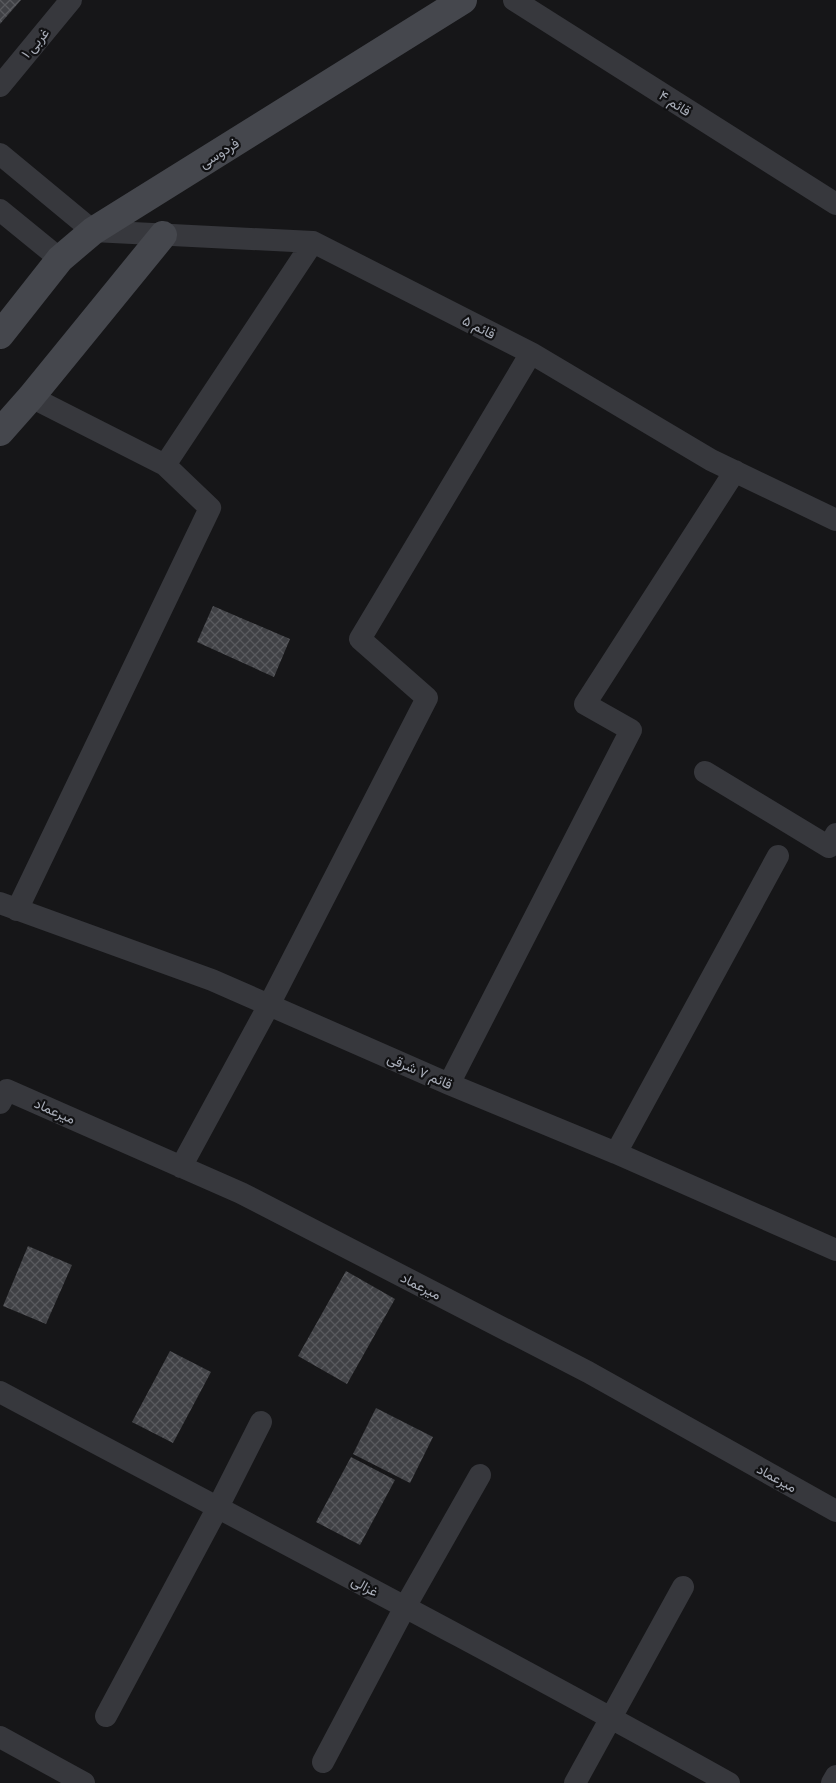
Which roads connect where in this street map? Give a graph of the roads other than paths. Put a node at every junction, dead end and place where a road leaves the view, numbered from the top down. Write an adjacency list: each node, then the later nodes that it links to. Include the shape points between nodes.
1 (71, 0): 4 (street, ۱ غربی)
2 (464, 0): 8 (main road, فردوسی)
3 (514, 0): 6 (street, قائم ۴)
4 (0, 86)
5 (0, 154): 8 (street)
6 (836, 204)
7 (0, 210): 11 (street)
8 (93, 231): 9 (street, قائم ۵); 11 (main road, فردوسی)
9 (163, 235): 10 (street, قائم ۵); 14 (main road)
10 (313, 242): 13 (street, قائم ۵); 16 (street)
11 (60, 258): 12 (main road, فردوسی)
12 (0, 335)
13 (531, 354): 17 (street, قائم ۵); 23 (street, via 360,639 427,698)
14 (32, 397): 15 (main road); 16 (street)
15 (0, 432)
16 (164, 465): 22 (street, via 210,508)
17 (735, 471): 18 (street, قائم ۵); 24 (street, via 585,704 631,730)
18 (836, 520)
19 (705, 772): 20 (street, via 829,847)
20 (836, 834)
21 (778, 856): 26 (street)
22 (9, 906): 23 (street, قائم ۷ شرقی)
23 (269, 1004): 24 (street, قائم ۷ شرقی); 27 (street)
24 (449, 1084): 26 (street, قائم ۷ شرقی)
25 (0, 1103): 27 (street, میرعماد, via 7,1090)
26 (616, 1153): 28 (street, قائم ۷ شرقی)
27 (181, 1167): 33 (street, میرعماد, via 241,1193 588,1372)
28 (836, 1250)
29 (0, 1392): 32 (street, غزالی)
30 (261, 1422): 32 (street)
31 (480, 1475): 35 (street)
32 (218, 1507): 35 (street, غزالی); 36 (street)
33 (836, 1511)
34 (683, 1586): 37 (street)
35 (404, 1607): 37 (street, غزالی); 39 (street)
36 (106, 1716)
37 (612, 1718): 42 (street); 43 (street, غزالی)
38 (0, 1737): 41 (street)
39 (323, 1762)
40 (836, 1776): 44 (street)
41 (84, 1783)
42 (575, 1783)
43 (729, 1783)
44 (832, 1783)

